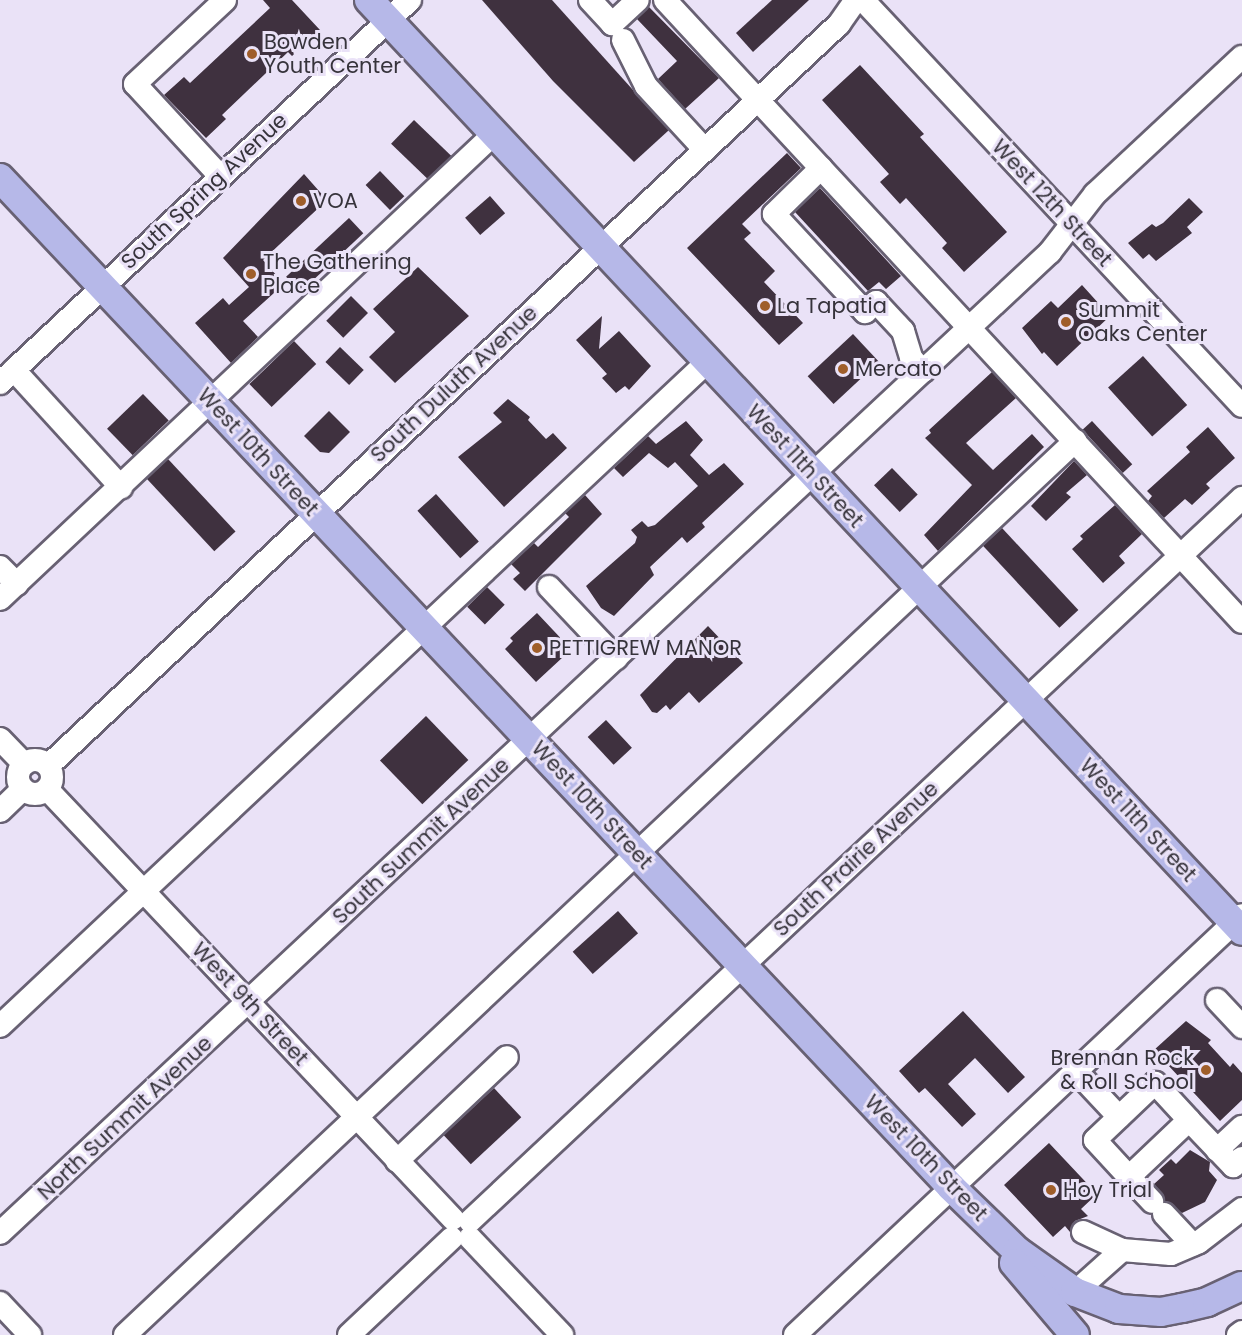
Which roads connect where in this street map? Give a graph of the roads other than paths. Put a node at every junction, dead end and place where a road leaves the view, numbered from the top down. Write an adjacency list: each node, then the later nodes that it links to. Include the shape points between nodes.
1 (225, 0): 16 (street, via 135,84)
2 (369, 0): 9 (main road, West 11th Street)
3 (410, 0): 9 (street, South Spring Avenue)
4 (590, 0): 5 (street, via 612,24)
5 (638, 0)
6 (665, 0): 12 (street)
7 (856, 0): 12 (street, South Duluth Avenue, via 840,24)
8 (863, 0): 18 (street, West 12th Street)
9 (388, 20): 13 (main road, West 11th Street); 16 (street, South Spring Avenue)
10 (623, 40): 14 (street, via 646,86)
11 (1242, 57): 18 (street, South Summit Avenue, via 1095,194)
12 (758, 100): 14 (street, South Duluth Avenue); 15 (street)
13 (494, 134): 19 (main road, West 11th Street); 25 (street)
14 (705, 150): 19 (street, South Duluth Avenue)
15 (821, 168): 21 (street); 23 (street, via 774,214 865,312 876,302 903,331 910,358)
16 (220, 176): 20 (street, South Spring Avenue)
17 (0, 178): 20 (main road, West 10th Street)
18 (1071, 224): 21 (street, South Summit Avenue, via 1050,252); 26 (street, West 12th Street)
19 (600, 248): 22 (main road, West 11th Street); 31 (street, South Duluth Avenue)
20 (102, 286): 24 (street, South Spring Avenue); 25 (main road, West 10th Street)
21 (969, 329): 23 (street, South Summit Avenue); 27 (street)
22 (707, 362): 28 (main road, West 11th Street); 39 (street)
23 (923, 371): 28 (street, South Summit Avenue)
24 (7, 377): 29 (street)
25 (211, 402): 29 (street); 31 (main road, West 10th Street)
26 (1242, 406)
27 (1075, 441): 32 (street); 36 (street)
28 (813, 474): 36 (main road, West 11th Street); 40 (street, South Summit Avenue)
29 (121, 487): 34 (street)
30 (1242, 498): 32 (street, South Prairie Avenue)
31 (316, 513): 39 (main road, West 10th Street); 45 (street, South Duluth Avenue)
32 (1181, 555): 38 (street); 41 (street, South Prairie Avenue)
33 (0, 567): 34 (street)
34 (17, 584): 37 (street)
35 (549, 587): 40 (street)
36 (921, 589): 41 (main road, West 11th Street); 49 (street)
37 (0, 599)
38 (1242, 622)
39 (425, 628): 43 (main road, West 10th Street); 50 (street)
40 (616, 658): 43 (street, South Summit Avenue)
41 (1026, 701): 51 (main road, West 11th Street); 52 (street, South Prairie Avenue)
42 (0, 739): 44 (street)
43 (530, 739): 49 (main road, West 10th Street); 54 (street, South Summit Avenue)
44 (24, 764): 45 (street, via 33,760); 46 (street, via 18,773)
45 (48, 765): 47 (street, via 52,780)
46 (23, 789): 47 (street, via 32,794); 48 (street)
47 (47, 789): 50 (street, West 9th Street)
48 (0, 810)
49 (637, 853): 52 (main road, West 10th Street); 59 (street)
50 (144, 892): 54 (street, West 9th Street); 55 (street)
51 (1239, 923): 58 (street)
52 (743, 965): 67 (main road, West 10th Street); 69 (street, South Prairie Avenue)
53 (1217, 1000): 56 (street)
54 (249, 1003): 59 (street, West 9th Street); 71 (street, North Summit Avenue)
55 (0, 1026)
56 (1242, 1027)
57 (507, 1057): 65 (street)
58 (1076, 1071): 60 (street); 67 (street)
59 (357, 1117): 65 (street, West 9th Street); 80 (street)
60 (1119, 1118): 61 (street, via 1155,1083); 66 (street, via 1095,1140)
61 (1189, 1120): 63 (street); 66 (street)
62 (1242, 1127): 63 (street)
63 (1218, 1150): 64 (street, via 1233,1167)
64 (1242, 1158)
65 (398, 1161): 69 (street, West 9th Street)
66 (1129, 1177): 72 (street)
67 (951, 1187): 75 (main road, West 10th Street, via 1017,1251); 82 (street); 83 (main road)
68 (1242, 1209): 72 (street, via 1224,1227)
69 (461, 1229): 78 (street, West 9th Street); 81 (street, South Prairie Avenue)
70 (1083, 1232): 73 (street)
71 (0, 1233)
72 (1193, 1245): 73 (street, via 1171,1254)
73 (1122, 1250): 75 (street)
74 (1242, 1286): 75 (main road, West 10th Street, via 1207,1302 1161,1312 1119,1309)
75 (1075, 1292)
76 (0, 1303): 79 (street)
77 (1242, 1332): 84 (street)
78 (558, 1334)
79 (30, 1335)
80 (124, 1335)
81 (349, 1335)
82 (795, 1335)
83 (1075, 1335)
84 (1238, 1335)

